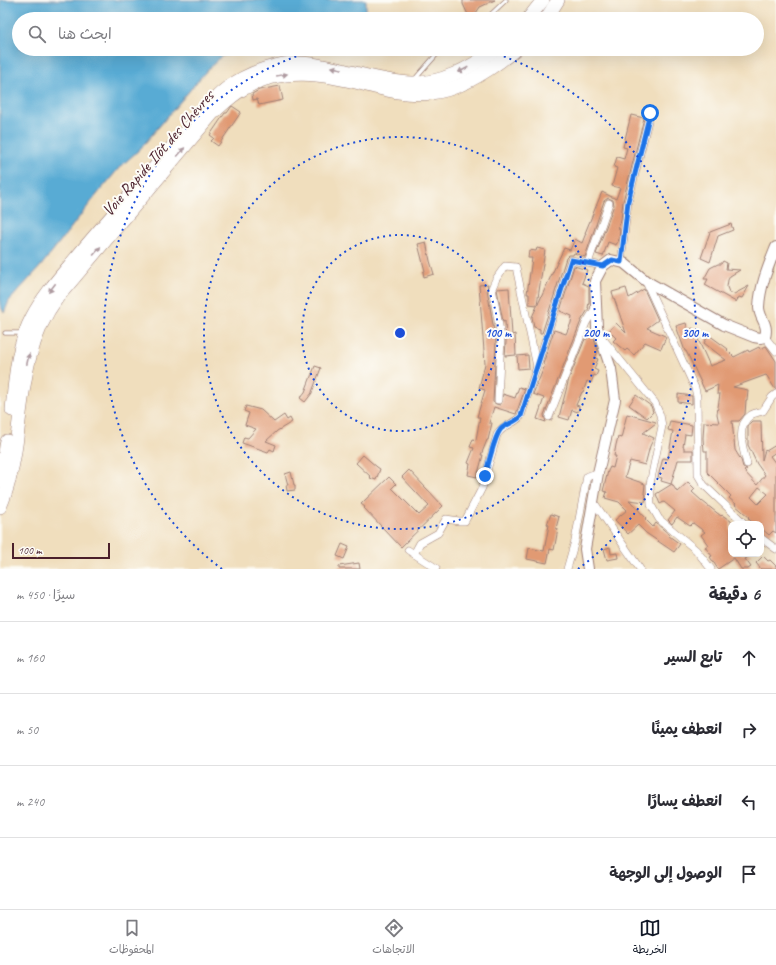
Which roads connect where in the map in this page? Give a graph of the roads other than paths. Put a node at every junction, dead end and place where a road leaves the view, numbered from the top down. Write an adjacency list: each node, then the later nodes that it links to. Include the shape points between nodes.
1 (506, 0): 4 (lane)
2 (543, 0): 5 (highway)
3 (558, 0): 6 (highway)
4 (493, 12)
5 (534, 12)
6 (550, 12)
7 (435, 56): 10 (lane)
8 (485, 56): 10 (highway, Voie Rapide Ilôt des Chèvres, one-way to 10, via 450,76 429,82)
9 (507, 56): 33 (highway, Voie Rapide Ilôt des Chèvres, one-way to 9, via 12,467 28,359 44,317 57,298 212,114 225,102 254,83 288,74 314,74 394,92 433,93 471,80)
10 (412, 83): 19 (highway, Voie Rapide Ilôt des Chèvres, one-way to 19, via 314,64 286,64 262,69 226,88 76,258 42,301)
11 (650, 113): 14 (street, via 628,202)
12 (609, 203): 15 (street)
13 (776, 247): 22 (street, via 764,276 759,309 766,326)
14 (621, 262): 16 (street, via 612,260); 17 (street)
15 (588, 263): 16 (street); 25 (street, via 571,260)
16 (603, 266): 18 (street, via 595,281)
17 (646, 281): 22 (street, via 724,325 754,337); 34 (street, via 695,388 698,475 704,485)
18 (596, 307): 21 (street); 28 (street, via 586,323)
19 (25, 333): 20 (lane); 31 (highway, Voie Rapide Ilôt des Chèvres, via 17,366)
20 (6, 334)
21 (599, 334): 30 (street, via 610,369 615,400); 41 (street, via 655,403 660,415 662,426 650,484 651,504 659,519 696,550)
22 (765, 337): 23 (street); 24 (street)
23 (776, 343)
24 (776, 351)
25 (536, 367): 27 (street, via 516,267 505,266 492,288 500,337); 37 (street, via 521,416 517,421 502,428 497,435 482,488 465,521 446,519 438,533 420,542 411,552)
26 (776, 394): 29 (street, via 764,411 752,414 744,422 741,440)
27 (498, 400)
28 (549, 417)
29 (747, 464)
30 (598, 473): 32 (street); 38 (street, via 587,476)
31 (0, 481)
32 (593, 501): 39 (street, via 585,549); 40 (street)
33 (0, 507)
34 (743, 521)
35 (764, 540): 36 (street)
36 (776, 549)
37 (436, 569)
38 (567, 569)
39 (588, 569)
40 (640, 569)
41 (711, 569)

